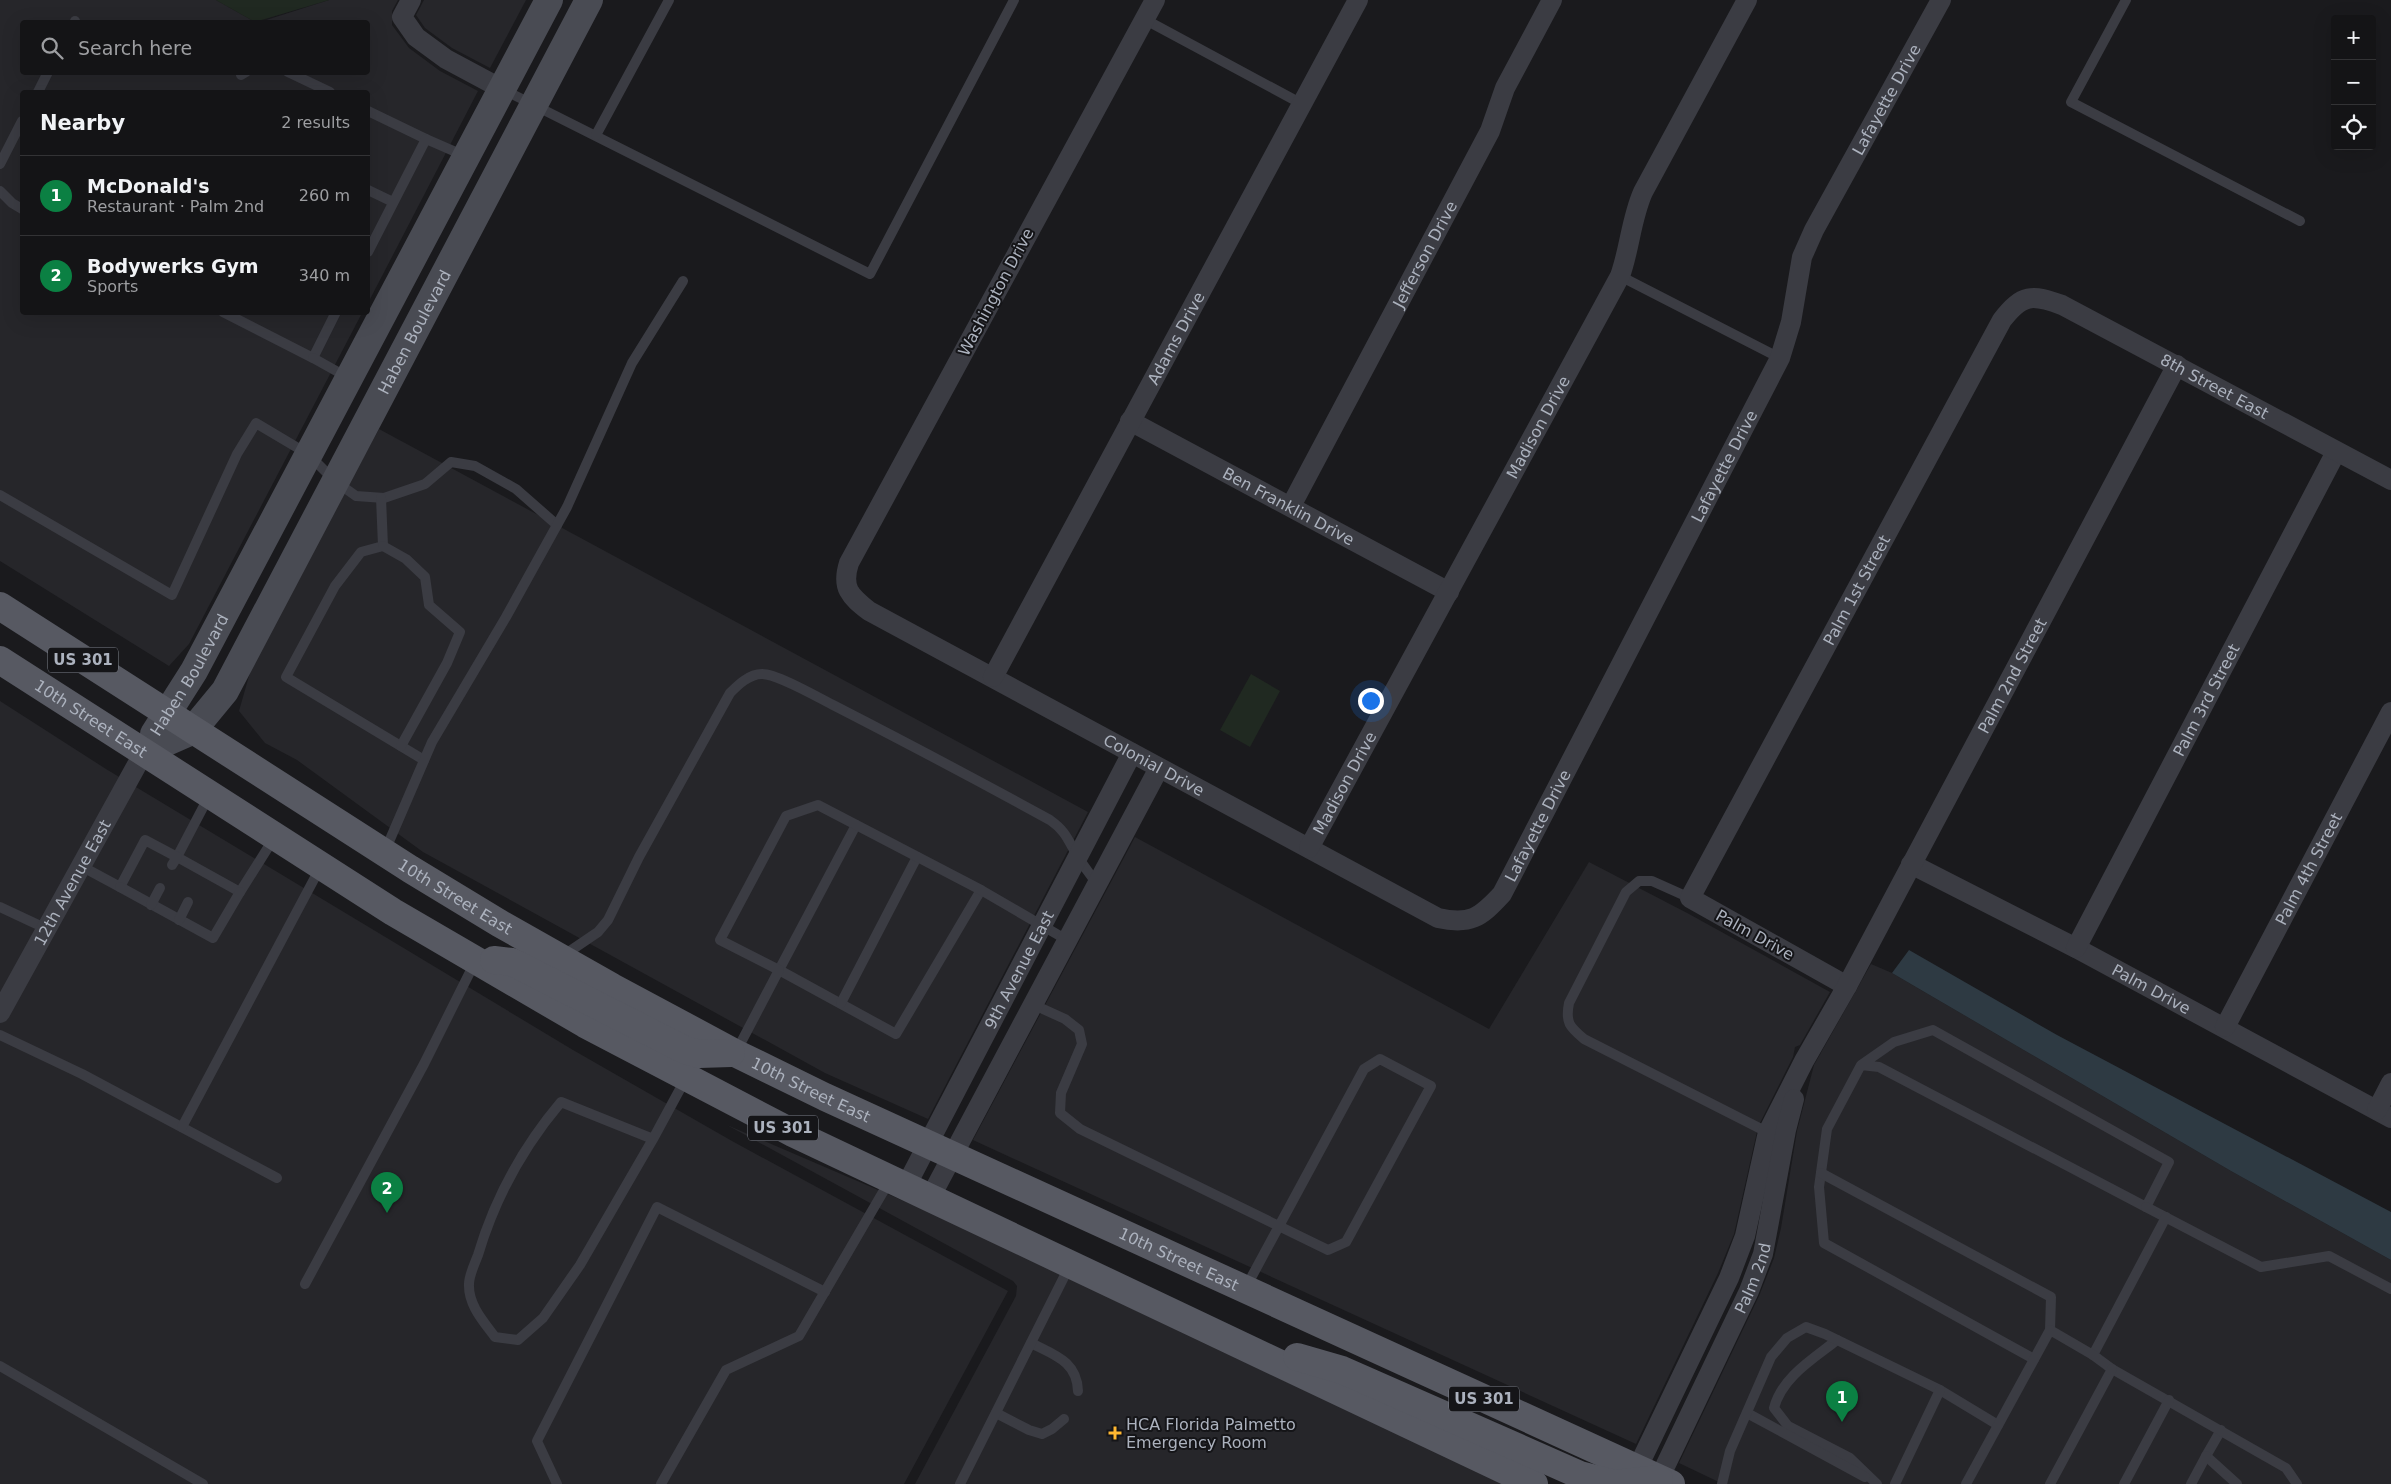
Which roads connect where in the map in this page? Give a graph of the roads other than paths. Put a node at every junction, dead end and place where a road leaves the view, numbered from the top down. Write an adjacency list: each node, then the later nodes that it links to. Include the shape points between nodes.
1 (411, 0): 15 (street, via 402,17 416,37 446,59)
2 (549, 0): 15 (street, Haben Boulevard)
3 (589, 0): 18 (street, Haben Boulevard)
4 (670, 0): 22 (lane)
5 (1014, 0): 22 (lane, via 870,274)
6 (1155, 0): 12 (street, Washington Drive)
7 (1358, 0): 19 (street, Adams Drive)
8 (1552, 0): 48 (street, Jefferson Drive, via 1505,88 1490,131)
9 (1747, 0): 32 (street, Madison Drive, via 1643,192)
10 (1941, 0): 38 (street, Lafayette Drive, via 1810,239 1802,257 1791,322)
11 (2126, 0): 30 (lane, via 2072,102)
12 (1144, 19): 19 (lane); 51 (street, Washington Drive, via 849,562)
13 (46, 75): 16 (lane)
14 (294, 75): 17 (lane)
15 (502, 89): 18 (lane); 24 (street, Haben Boulevard)
16 (39, 90)
17 (326, 90)
18 (533, 104): 22 (lane); 45 (street, Haben Boulevard)
19 (1302, 104): 41 (street, Adams Drive)
20 (370, 111): 23 (lane)
21 (20, 125): 25 (lane)
22 (596, 136)
23 (426, 138): 24 (lane); 28 (lane)
24 (466, 156): 40 (street, Haben Boulevard)
25 (0, 164)
26 (0, 191): 29 (lane)
27 (370, 191): 28 (lane)
28 (393, 202): 31 (lane)
29 (20, 208)
30 (2300, 221)
31 (370, 248)
32 (1620, 276): 38 (lane); 52 (street, Madison Drive)
33 (683, 281): 49 (lane, via 632,363)
34 (2036, 298): 39 (street, 8th Street East, via 2062,305); 80 (street, Palm 1st Street, via 2022,299 2002,320)
35 (229, 315): 37 (lane)
36 (334, 315): 37 (lane)
37 (313, 358): 40 (lane)
38 (1780, 358): 84 (street, Lafayette Drive, via 1502,894 1489,908)
39 (2177, 364): 42 (street, 8th Street East); 72 (street, Palm 2nd Street)
40 (348, 377): 43 (street, Haben Boulevard)
41 (1130, 421): 48 (street, Ben Franklin Drive); 55 (street, Adams Drive)
42 (2336, 452): 44 (street, 8th Street East); 89 (street, Palm 3rd Street)
43 (308, 454): 45 (lane); 46 (lane, via 256,423 237,454 172,595); 57 (street, Haben Boulevard, via 194,672)
44 (2391, 480)
45 (335, 481): 47 (lane, via 356,496); 58 (street, Haben Boulevard, via 225,691)
46 (0, 496)
47 (380, 498): 49 (lane, via 425,484 451,462 475,466 516,489); 50 (lane)
48 (1291, 506): 52 (street, Ben Franklin Drive)
49 (557, 526): 62 (lane)
50 (383, 546): 59 (lane, via 406,559 425,577 429,605 460,632 447,663); 59 (lane, via 361,552 335,586 286,676)
51 (846, 587): 55 (street, Colonial Drive, via 854,600 869,611)
52 (1449, 592): 67 (street, Madison Drive)
53 (0, 606): 57 (main road, 10th Street East / US 301)
54 (0, 660): 60 (main road, 10th Street East / US 301)
55 (993, 677): 61 (street, Colonial Drive)
56 (2391, 712): 97 (street, Palm 4th Street)
57 (166, 713): 58 (main road, 10th Street East / US 301); 60 (street, Haben Boulevard)
58 (192, 730): 60 (street, Haben Boulevard); 68 (main road, 10th Street East / US 301)
59 (401, 746): 62 (lane)
60 (144, 752): 64 (main road, 10th Street East / US 301); 73 (street, 12th Avenue East)
61 (1132, 753): 63 (street, Colonial Drive); 70 (street, 9th Avenue East)
62 (424, 760): 68 (lane)
63 (1159, 768): 67 (street, Colonial Drive); 75 (street, 9th Avenue East)
64 (210, 795): 66 (main road, 10th Street East / US 301); 71 (lane)
65 (856, 825): 69 (lane); 92 (lane); 92 (lane, via 818,805 786,816 720,940)
66 (275, 837): 74 (main road, 10th Street East / US 301); 79 (lane)
67 (1309, 848): 84 (street, Colonial Drive, via 1438,918 1457,922)
68 (384, 852): 90 (main road, 10th Street East / US 301)
69 (917, 856): 78 (lane); 94 (lane)
70 (1078, 857): 75 (lane); 86 (street, 9th Avenue East); 90 (lane, via 1062,828 1050,820 822,699 773,676 761,674 745,680 730,693 639,857 608,920 598,932 570,951)
71 (175, 861): 76 (lane, via 145,840); 79 (lane)
72 (1911, 864): 89 (street, Palm Drive); 93 (street, Palm 2nd Street)
73 (81, 866): 76 (lane); 87 (street, 12th Avenue East)
74 (321, 866): 91 (main road, 10th Street East / US 301); 104 (lane)
75 (1097, 884): 88 (street, 9th Avenue East)
76 (120, 887): 82 (lane)
77 (160, 888): 82 (lane)
78 (981, 890): 86 (lane); 94 (lane, via 896,1034)
79 (240, 892): 85 (lane, via 213,938)
80 (1690, 898): 93 (street, Palm Drive); 105 (lane, via 1652,881 1639,881 1626,892 1569,1004 1566,1016 1572,1029 1584,1039)
81 (188, 902): 85 (lane)
82 (151, 905): 85 (lane)
83 (0, 907): 87 (lane)
84 (1474, 917)
85 (179, 920)
86 (1042, 927): 88 (lane); 107 (street, 9th Avenue East)
87 (47, 929): 96 (street, 12th Avenue East)
88 (1067, 940): 95 (street, 9th Avenue East)
89 (2076, 948): 97 (street, Palm Drive)
90 (565, 960): 99 (main road, 10th Street East / US 301)
91 (476, 962): 99 (main road, via 486,959 512,962 685,1050 699,1054); 101 (main road, 10th Street East / US 301); 117 (lane)
92 (779, 970): 94 (lane); 99 (lane)
93 (1846, 986): 105 (street, Palm 2nd, via 1804,1061)
94 (841, 1003)
95 (1032, 1004): 108 (street, 9th Avenue East); 115 (lane, via 1065,1019 1080,1030 1082,1044 1061,1093 1060,1113 1080,1129)
96 (0, 1013)
97 (2225, 1027): 103 (street, Palm Drive)
98 (0, 1035): 104 (lane)
99 (735, 1052): 107 (main road, 10th Street East / US 301)
100 (1861, 1064): 109 (lane, via 1827,1130); 113 (lane, via 1879,1067); 113 (lane, via 1894,1042 1933,1030 2169,1162)
101 (686, 1078): 106 (lane); 111 (main road, 10th Street East / US 301)
102 (2391, 1083): 103 (street)
103 (2384, 1114)
104 (182, 1127): 110 (lane)
105 (1776, 1135): 138 (street, Palm 2nd, via 1763,1254 1749,1291)
106 (654, 1139): 106 (lane, via 580,1264 543,1318 518,1340 495,1337 475,1311 469,1284 488,1222 508,1179 546,1121 562,1102)
107 (928, 1144): 108 (main road, 10th Street East / US 301); 111 (street, 9th Avenue East)
108 (952, 1155): 112 (street, 9th Avenue East); 119 (main road, 10th Street East / US 301)
109 (1821, 1173): 121 (lane, via 2050,1297); 126 (lane, via 1819,1187 1824,1243)
110 (277, 1178)
111 (898, 1183): 112 (main road, 10th Street East / US 301); 120 (lane)
112 (930, 1198): 116 (main road, 10th Street East / US 301)
113 (2146, 1207): 114 (lane)
114 (2166, 1216): 118 (lane, via 2261,1267 2329,1256); 125 (lane)
115 (1279, 1226): 115 (lane, via 1328,1250 1346,1242 1431,1086 1380,1059 1364,1069); 119 (lane)
116 (1070, 1264): 122 (main road, 10th Street East / US 301); 124 (lane)
117 (305, 1284)
118 (2391, 1288)
119 (1245, 1289): 138 (main road, 10th Street East / US 301)
120 (825, 1292): 140 (lane, via 657,1207 537,1441); 141 (lane, via 799,1336 726,1370)
121 (2050, 1330): 125 (lane); 126 (lane)
122 (1210, 1331): 138 (main road, via 1342,1370 1580,1475 1615,1484); 143 (main road, 10th Street East / US 301)
123 (1837, 1340): 129 (lane); 133 (lane, via 1806,1327 1787,1338 1771,1357); 145 (lane, via 1794,1374 1777,1396 1774,1408 1788,1426 1850,1458)
124 (1031, 1343): 130 (lane, via 1072,1368 1078,1379); 132 (lane)
125 (2093, 1354): 128 (lane)
126 (2034, 1359): 135 (lane)
127 (0, 1366): 139 (lane)
128 (2112, 1369): 131 (lane); 148 (lane)
129 (1940, 1390): 135 (lane); 146 (lane)
130 (1078, 1391)
131 (2169, 1400): 136 (lane); 149 (lane)
132 (996, 1413): 134 (lane, via 1042,1434); 142 (lane)
133 (1747, 1413): 144 (lane, via 1730,1451); 145 (lane)
134 (1064, 1419)
135 (1998, 1425): 147 (lane)
136 (2220, 1430): 137 (lane); 152 (lane, via 2286,1468)
137 (2206, 1456): 150 (lane); 151 (lane)
138 (1655, 1477)
139 (203, 1484)
140 (557, 1484)
141 (661, 1484)
142 (960, 1484)
143 (1534, 1484)
144 (1722, 1484)
145 (1878, 1484)
146 (1894, 1484)
147 (1966, 1484)
148 (2050, 1484)
149 (2124, 1484)
150 (2191, 1484)
151 (2237, 1484)
152 (2297, 1484)

